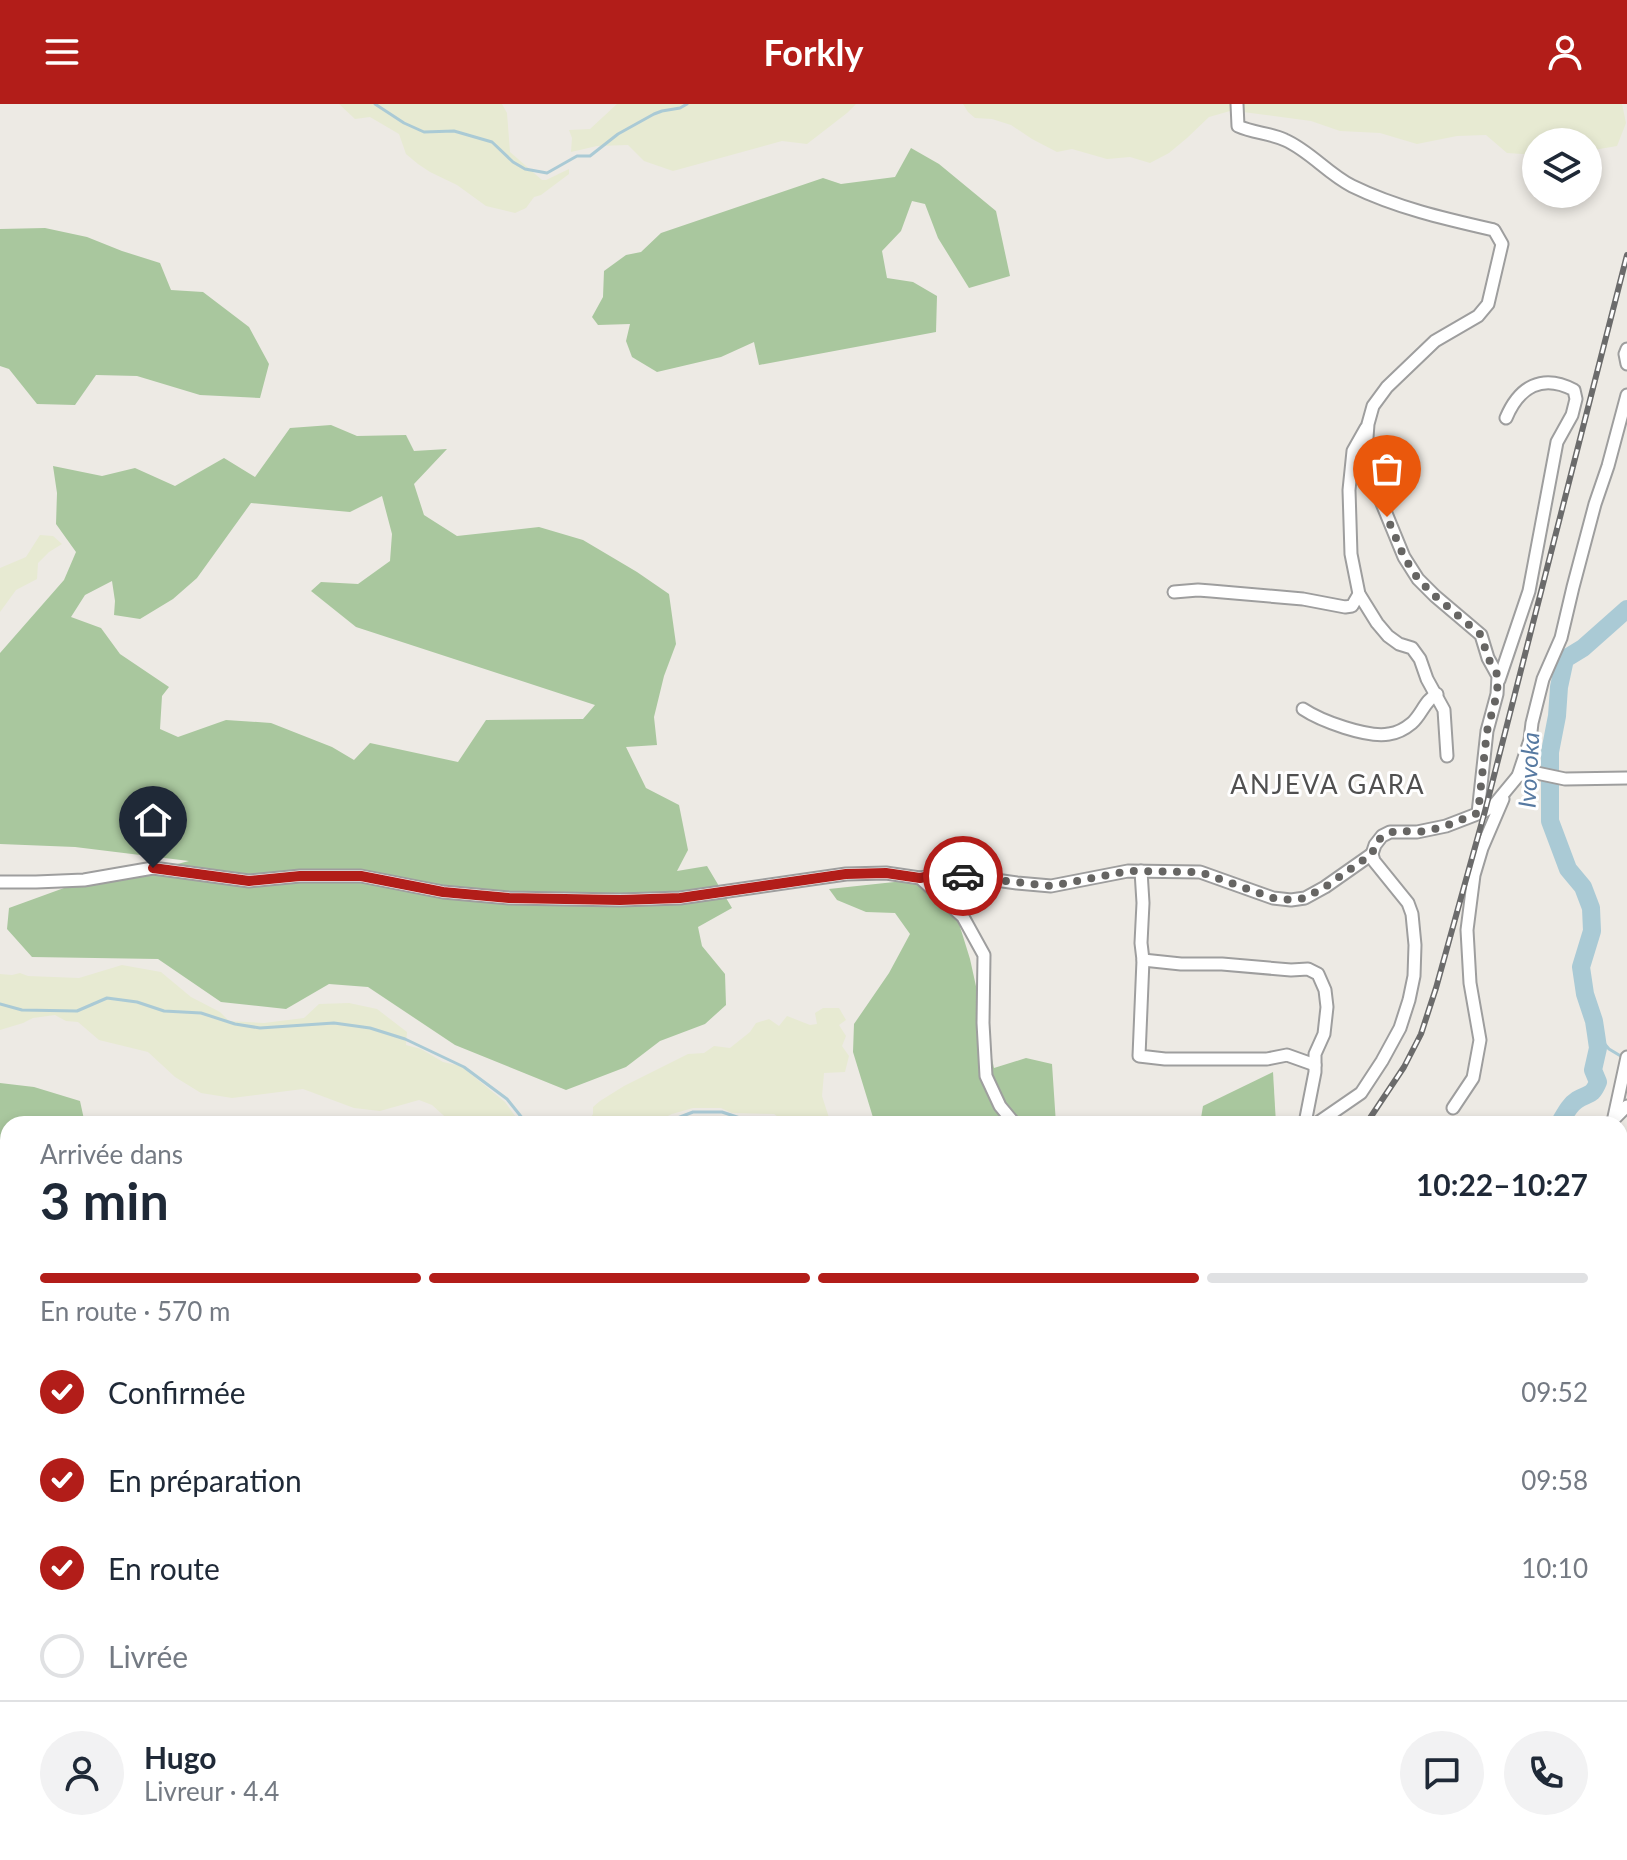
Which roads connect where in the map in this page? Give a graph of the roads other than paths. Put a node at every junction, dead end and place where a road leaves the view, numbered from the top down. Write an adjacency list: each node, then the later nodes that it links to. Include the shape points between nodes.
1 (1237, 104): 6 (street, via 1238,126 1289,142 1368,193 1421,213 1494,230 1502,244 1488,304 1403,371 1373,406)
2 (1627, 349): 3 (street)
3 (1627, 364)
4 (1627, 395): 13 (street)
5 (1506, 418): 9 (street, via 1512,403 1545,381 1574,390 1572,415 1557,442 1529,591)
6 (1368, 424): 8 (street, via 1353,451 1349,490 1351,554); 9 (street, via 1366,451 1374,484 1404,557 1418,579 1481,635)
7 (1174, 592): 8 (street, via 1303,599 1345,607 1352,606)
8 (1359, 594): 10 (street, via 1388,636 1412,648)
9 (1499, 680): 16 (street)
10 (1437, 694): 11 (street, via 1410,725 1388,734 1355,730); 12 (street, via 1444,710)
11 (1303, 709)
12 (1447, 756)
13 (1518, 776): 14 (street, via 1532,772 1565,779); 15 (street)
14 (1627, 778)
15 (1506, 791): 16 (street); 24 (street, via 1474,875 1467,930 1480,1040 1473,1078)
16 (1478, 813): 17 (street, via 1446,826 1390,832)
17 (1372, 854): 18 (street, via 1325,887 1291,900 1200,872); 27 (street, via 1412,914 1414,976 1400,1028 1382,1061 1361,1093)
18 (1141, 871): 19 (street, via 1051,886 945,873); 21 (street)
19 (920, 878): 20 (street, via 846,874 680,898 620,900 443,892 361,876 249,881 153,868 84,880); 25 (street, via 963,917 984,955 986,1076)
20 (0, 882)
21 (1143, 960): 23 (street, via 1308,969 1318,974 1327,1007); 23 (street, via 1139,1056 1287,1055)
22 (1626, 1061): 28 (street)
23 (1315, 1065): 26 (street)
24 (1453, 1108)
25 (1008, 1116)
26 (1306, 1116)
27 (1328, 1116)
28 (1613, 1116)

